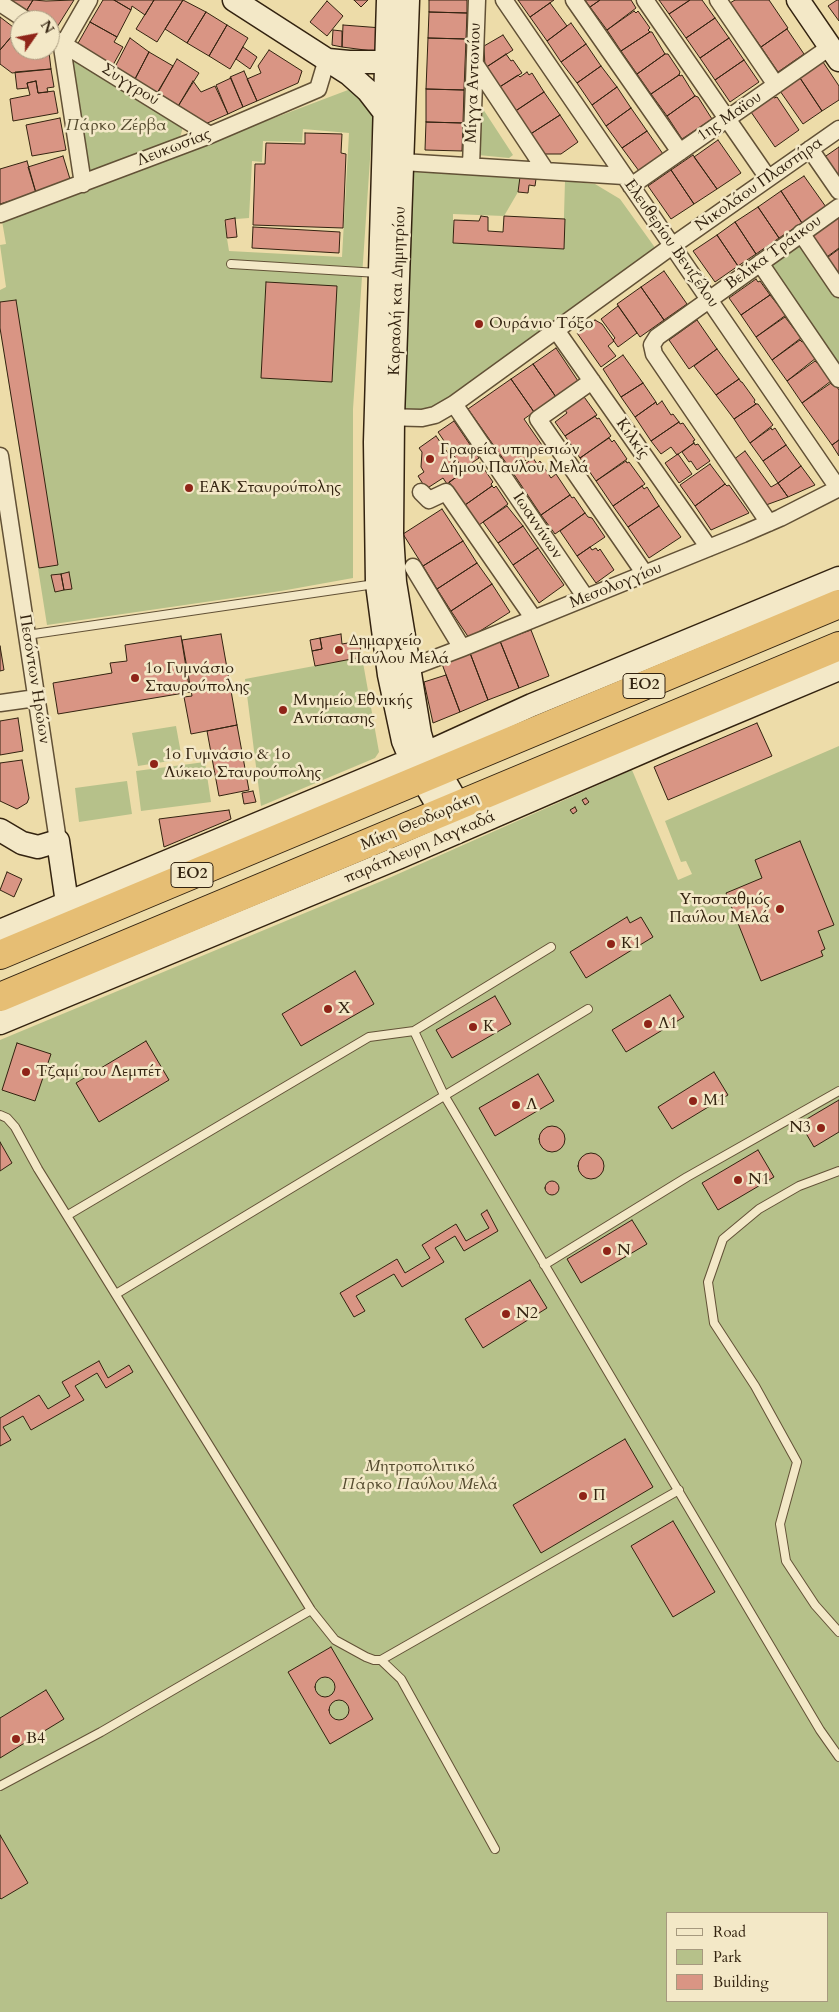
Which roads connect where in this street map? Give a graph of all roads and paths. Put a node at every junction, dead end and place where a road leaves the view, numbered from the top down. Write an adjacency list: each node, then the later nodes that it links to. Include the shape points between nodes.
1 (89, 0): 11 (street)
2 (234, 0): 15 (street)
3 (388, 0): 16 (street, Καραολή και Δημητρίου)
4 (408, 0): 16 (street, Καραολή και Δημητρίου)
5 (477, 0): 17 (street, Μίγγα Αντωνίου)
6 (504, 0): 29 (street, Ελευθερίου Βενιζέλου)
7 (574, 0): 24 (street)
8 (645, 0): 20 (street)
9 (718, 0): 18 (street)
10 (805, 2): 14 (street)
11 (60, 35)
12 (60, 42): 22 (street, Συγγρού)
13 (60, 45): 30 (street)
14 (834, 54): 18 (street, 1ης Μαϊου)
15 (327, 60): 16 (street); 19 (street, via 358,82); 22 (street, Λευκωσίας, via 318,89)
16 (396, 62): 19 (street, Καραολή και Δημητρίου); 25 (street, Καραολή και Δημητρίου)
17 (475, 64): 26 (street, Μίγγα Αντωνίου); 27 (street)
18 (776, 85): 20 (street, 1ης Μαϊου)
19 (385, 113): 38 (street, Καραολή και Δημητρίου)
20 (727, 119): 24 (street, 1ης Μαϊου); 28 (street)
21 (839, 129): 23 (street, Νικολάου Πλαστήρα)
22 (210, 135): 30 (street, Λευκωσίας)
23 (810, 150): 28 (street, Νικολάου Πλαστήρα); 31 (street)
24 (680, 152): 29 (street, 1ης Μαϊου)
25 (402, 162): 26 (street); 45 (street, Καραολή και Δημητρίου)
26 (471, 166): 27 (street)
27 (546, 171): 29 (street)
28 (768, 178): 35 (street, Νικολάου Πλαστήρα)
29 (627, 181): 35 (street, Ελευθερίου Βενιζέλου)
30 (83, 184): 33 (street, Λευκωσίας)
31 (839, 191)
32 (839, 207): 34 (street, Βελίκα Τράικου)
33 (0, 214)
34 (801, 233): 36 (street, Βελίκα Τράικου); 39 (street)
35 (672, 246): 40 (street, Ελευθερίου Βενιζέλου); 41 (street, Νικολάου Πλαστήρα)
36 (760, 263): 40 (street, Βελίκα Τράικου); 42 (street)
37 (231, 264): 38 (lane)
38 (380, 273): 45 (street, Καραολή και Δημητρίου)
39 (839, 288)
40 (709, 299): 47 (street, Ελευθερίου Βενιζέλου); 49 (street, Βελίκα Τράικου, via 657,337 652,345 654,354)
41 (556, 330): 43 (street, Κιλκίς); 44 (street, Νικολάου Πλαστήρα)
42 (839, 378)
43 (592, 381): 50 (street, Κιλκίς); 53 (street, via 538,419)
44 (454, 404): 45 (street, Νικολάου Πλαστήρα, via 422,418); 56 (street, Ιωαννίνων)
45 (384, 417): 55 (street, Καραολή και Δημητρίου, via 375,543)
46 (0, 456): 51 (street, Πεσόντων Ηρώων)
47 (839, 488): 49 (street, Μεσολογγίου)
48 (421, 492): 58 (street, via 429,500 446,492)
49 (769, 523): 50 (street, Μεσολογγίου)
50 (709, 548): 53 (street, Μεσολογγίου)
51 (8, 559): 59 (street, Πεσόντων Ηρώων)
52 (413, 567): 61 (street)
53 (645, 574): 56 (street, Μεσολογγίου)
54 (839, 578): 66 (street, via 532,705)
55 (386, 583): 59 (lane); 63 (street, Καραολή και Δημητρίου)
56 (586, 598): 58 (street, Μεσολογγίου)
57 (839, 604): 66 (highway, ΕΟ2)
58 (534, 619): 61 (street, Μεσολογγίου)
59 (27, 635): 64 (street, Πεσόντων Ηρώων)
60 (839, 646): 67 (highway, Μίκη Θεοδωράκη / ΕΟ2)
61 (462, 648): 63 (street, Μεσολογγίου)
62 (839, 669): 67 (street, παράπλευρη Λαγκαδά, via 677,737)
63 (399, 672): 66 (street, Καραολή και Δημητρίου, via 403,741)
64 (36, 698): 65 (street); 69 (street, Πεσόντων Ηρώων)
65 (0, 703)
66 (425, 766): 67 (street, Καραολή και Δημητρίου); 70 (street); 73 (highway, ΕΟ2)
67 (457, 820): 74 (highway, Μίκη Θεοδωράκη / ΕΟ2); 76 (street, παράπλευρη Λαγκαδά)
68 (0, 830): 69 (street, via 22,843 38,846)
69 (58, 841): 70 (street, Πεσόντων Ηρώων)
70 (67, 903): 71 (street)
71 (0, 931)
72 (552, 947): 77 (lane)
73 (0, 955)
74 (0, 997)
75 (588, 1009): 79 (lane)
76 (0, 1023)
77 (414, 1031): 79 (lane); 82 (lane, via 369,1037)
78 (839, 1091): 83 (lane)
79 (444, 1095): 83 (lane); 84 (lane)
80 (0, 1115): 82 (lane, via 16,1128)
81 (839, 1171): 87 (lane, via 799,1186 759,1209 723,1239 708,1282 714,1323 756,1386 797,1462 780,1524 786,1561 815,1605)
82 (68, 1215): 84 (lane)
83 (544, 1265): 85 (lane)
84 (116, 1294): 86 (lane)
85 (679, 1490): 88 (lane); 89 (lane, via 820,1730)
86 (311, 1610): 88 (lane, via 335,1640 366,1657); 90 (lane, via 101,1732)
87 (839, 1632)
88 (381, 1660): 91 (lane, via 401,1679)
89 (839, 1756)
90 (0, 1786)
91 (495, 1849)

